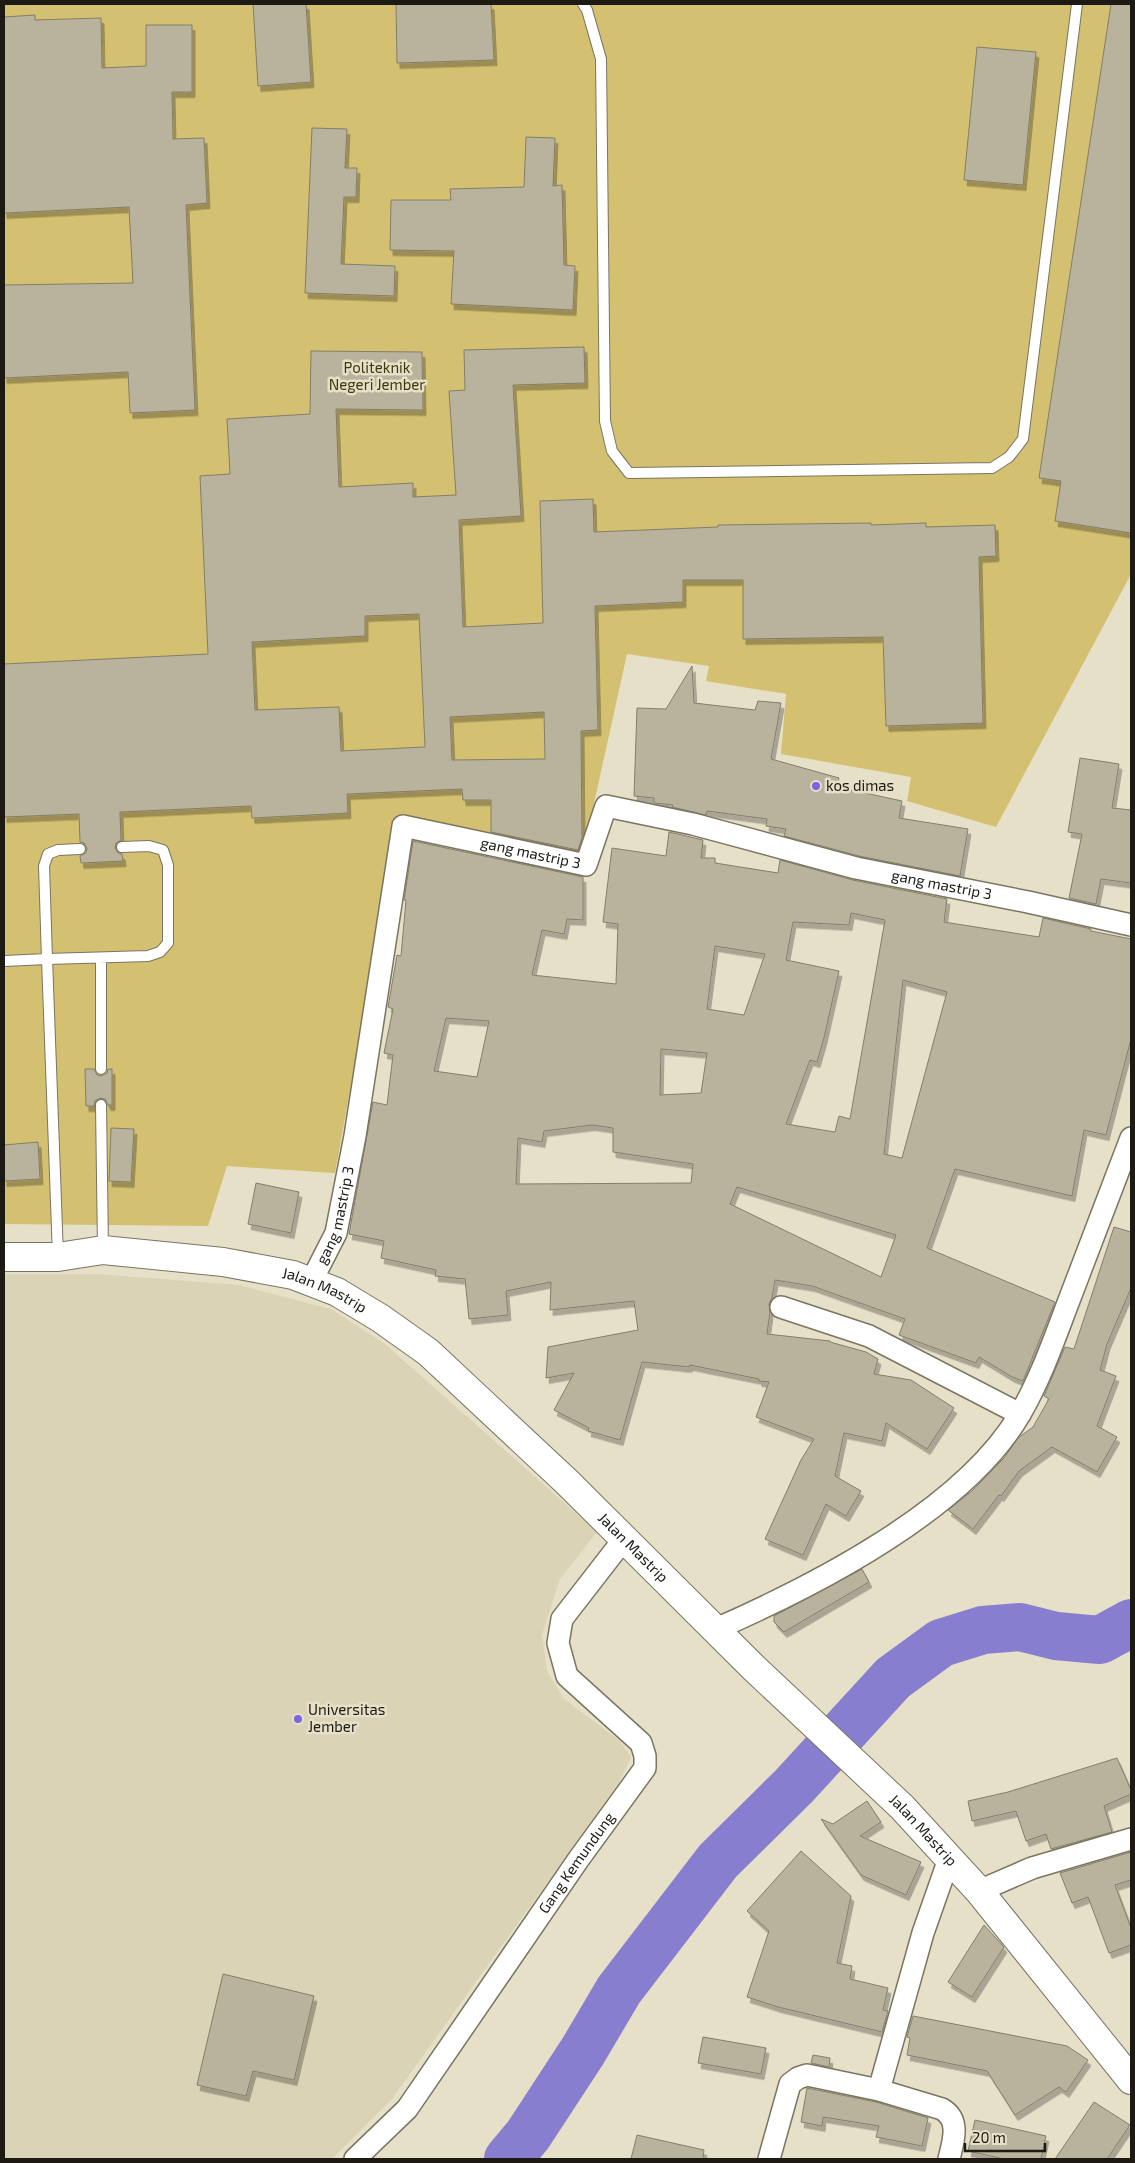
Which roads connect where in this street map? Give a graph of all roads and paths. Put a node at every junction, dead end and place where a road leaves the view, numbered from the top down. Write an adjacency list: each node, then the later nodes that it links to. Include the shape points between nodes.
1 (1077, 4): 2 (lane, via 1023,439 1009,457 992,468 629,473 612,450 605,421 601,59)
2 (587, 6)
3 (122, 847): 6 (lane, via 149,846 163,850 168,865 168,943 160,952 148,956)
4 (80, 849): 7 (lane, via 48,854 44,866)
5 (1131, 925): 15 (street, gang mastrip 3, via 856,868 693,824 606,806 586,865 404,826 336,1233)
6 (101, 958): 7 (lane); 9 (lane)
7 (47, 959): 8 (lane); 14 (lane)
8 (4, 961)
9 (101, 1069)
10 (101, 1106): 12 (lane)
11 (1131, 1138): 17 (street, via 1054,1340)
12 (103, 1250): 14 (main road, Jalan Mastrip); 15 (main road, Jalan Mastrip, via 224,1262 293,1275)
13 (4, 1257): 14 (main road, Jalan Mastrip)
14 (58, 1257)
15 (311, 1282): 18 (main road, Jalan Mastrip, via 338,1292 428,1352)
16 (781, 1307): 17 (street, via 869,1336)
17 (1020, 1414): 19 (street, via 997,1446 952,1492 920,1515 828,1575)
18 (624, 1539): 19 (main road, Jalan Mastrip); 25 (street, Gang Kemundung, via 562,1619 558,1643 567,1676 641,1743 646,1768 578,1860 407,2110)
19 (716, 1630): 21 (main road, Jalan Mastrip, via 902,1807)
20 (1131, 1839): 22 (street, via 1032,1868)
21 (950, 1859): 22 (main road, Jalan Mastrip); 24 (street, via 923,1933)
22 (979, 1890): 23 (main road, Jalan Mastrip)
23 (1131, 2080)
24 (878, 2090): 26 (street, via 807,2075 798,2078 790,2084); 27 (street, via 947,2112 954,2125)
25 (355, 2159)
26 (769, 2159)
27 (949, 2159)

